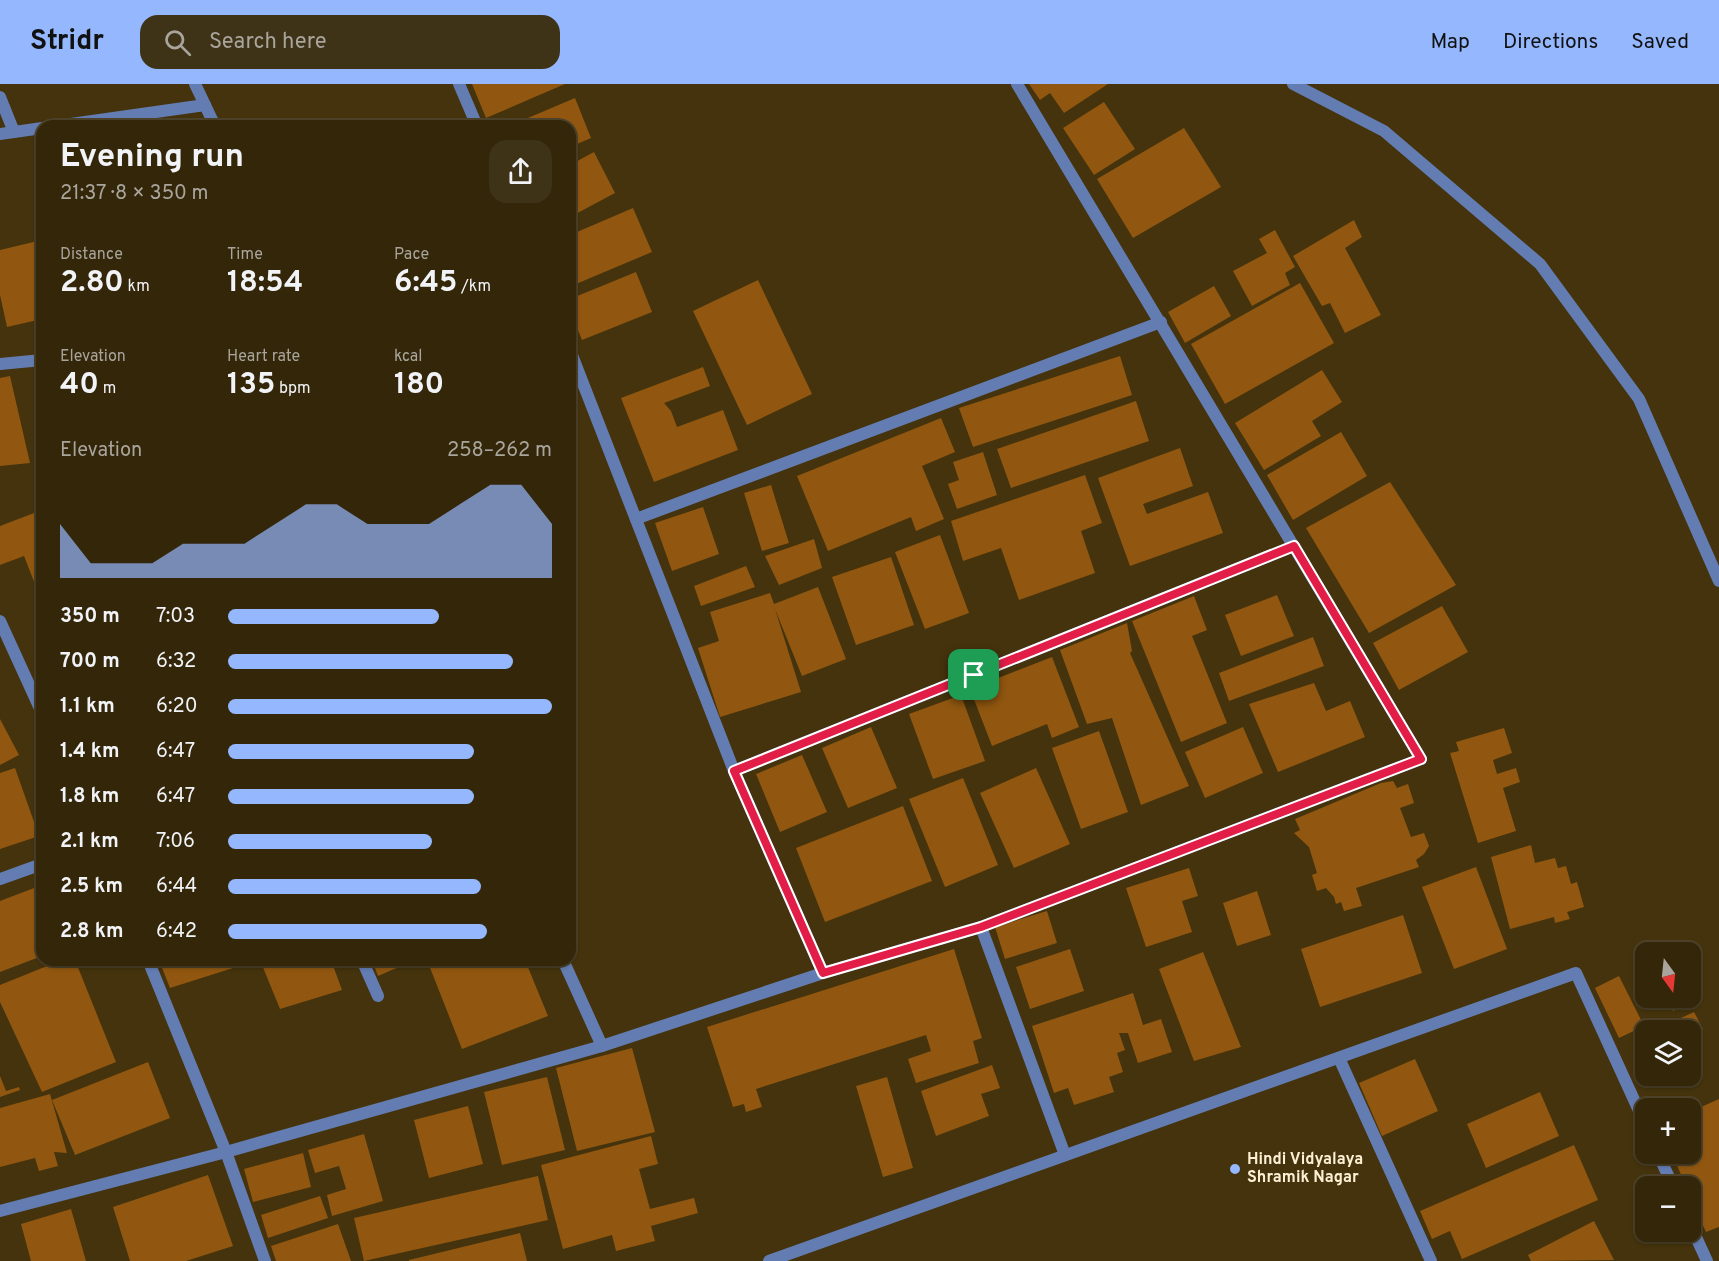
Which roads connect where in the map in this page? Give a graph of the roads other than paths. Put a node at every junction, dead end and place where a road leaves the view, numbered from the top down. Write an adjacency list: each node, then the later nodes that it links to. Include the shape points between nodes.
1 (195, 84): 6 (street)
2 (459, 84): 9 (street)
3 (1017, 84): 13 (street)
4 (1293, 84): 19 (street, via 1383,131 1540,264 1639,399)
5 (0, 97): 11 (street)
6 (205, 105): 7 (street); 8 (street)
7 (99, 120)
8 (212, 120)
9 (474, 120)
10 (36, 129): 11 (street)
11 (14, 132): 12 (street)
12 (0, 134)
13 (1161, 322): 17 (street); 18 (street)
14 (36, 361): 15 (street)
15 (0, 364)
16 (576, 365): 17 (street)
17 (636, 519): 22 (street)
18 (1294, 546): 22 (street); 25 (street, via 1421,759)
19 (1719, 581)
20 (0, 621): 21 (street)
21 (36, 700)
22 (734, 771): 29 (street)
23 (36, 866): 24 (street)
24 (0, 879)
25 (981, 927): 29 (street); 35 (street)
26 (150, 966): 34 (street)
27 (365, 966): 30 (street)
28 (566, 966): 31 (street)
29 (823, 973): 31 (street)
30 (378, 996)
31 (602, 1046): 34 (street)
32 (1339, 1058): 33 (street, via 1576,973); 35 (street); 40 (street)
33 (1635, 1102)
34 (226, 1152): 36 (street); 38 (street)
35 (1065, 1155): 39 (street)
36 (0, 1211)
37 (1698, 1242): 41 (street)
38 (265, 1261)
39 (770, 1261)
40 (1431, 1261)
41 (1707, 1261)

